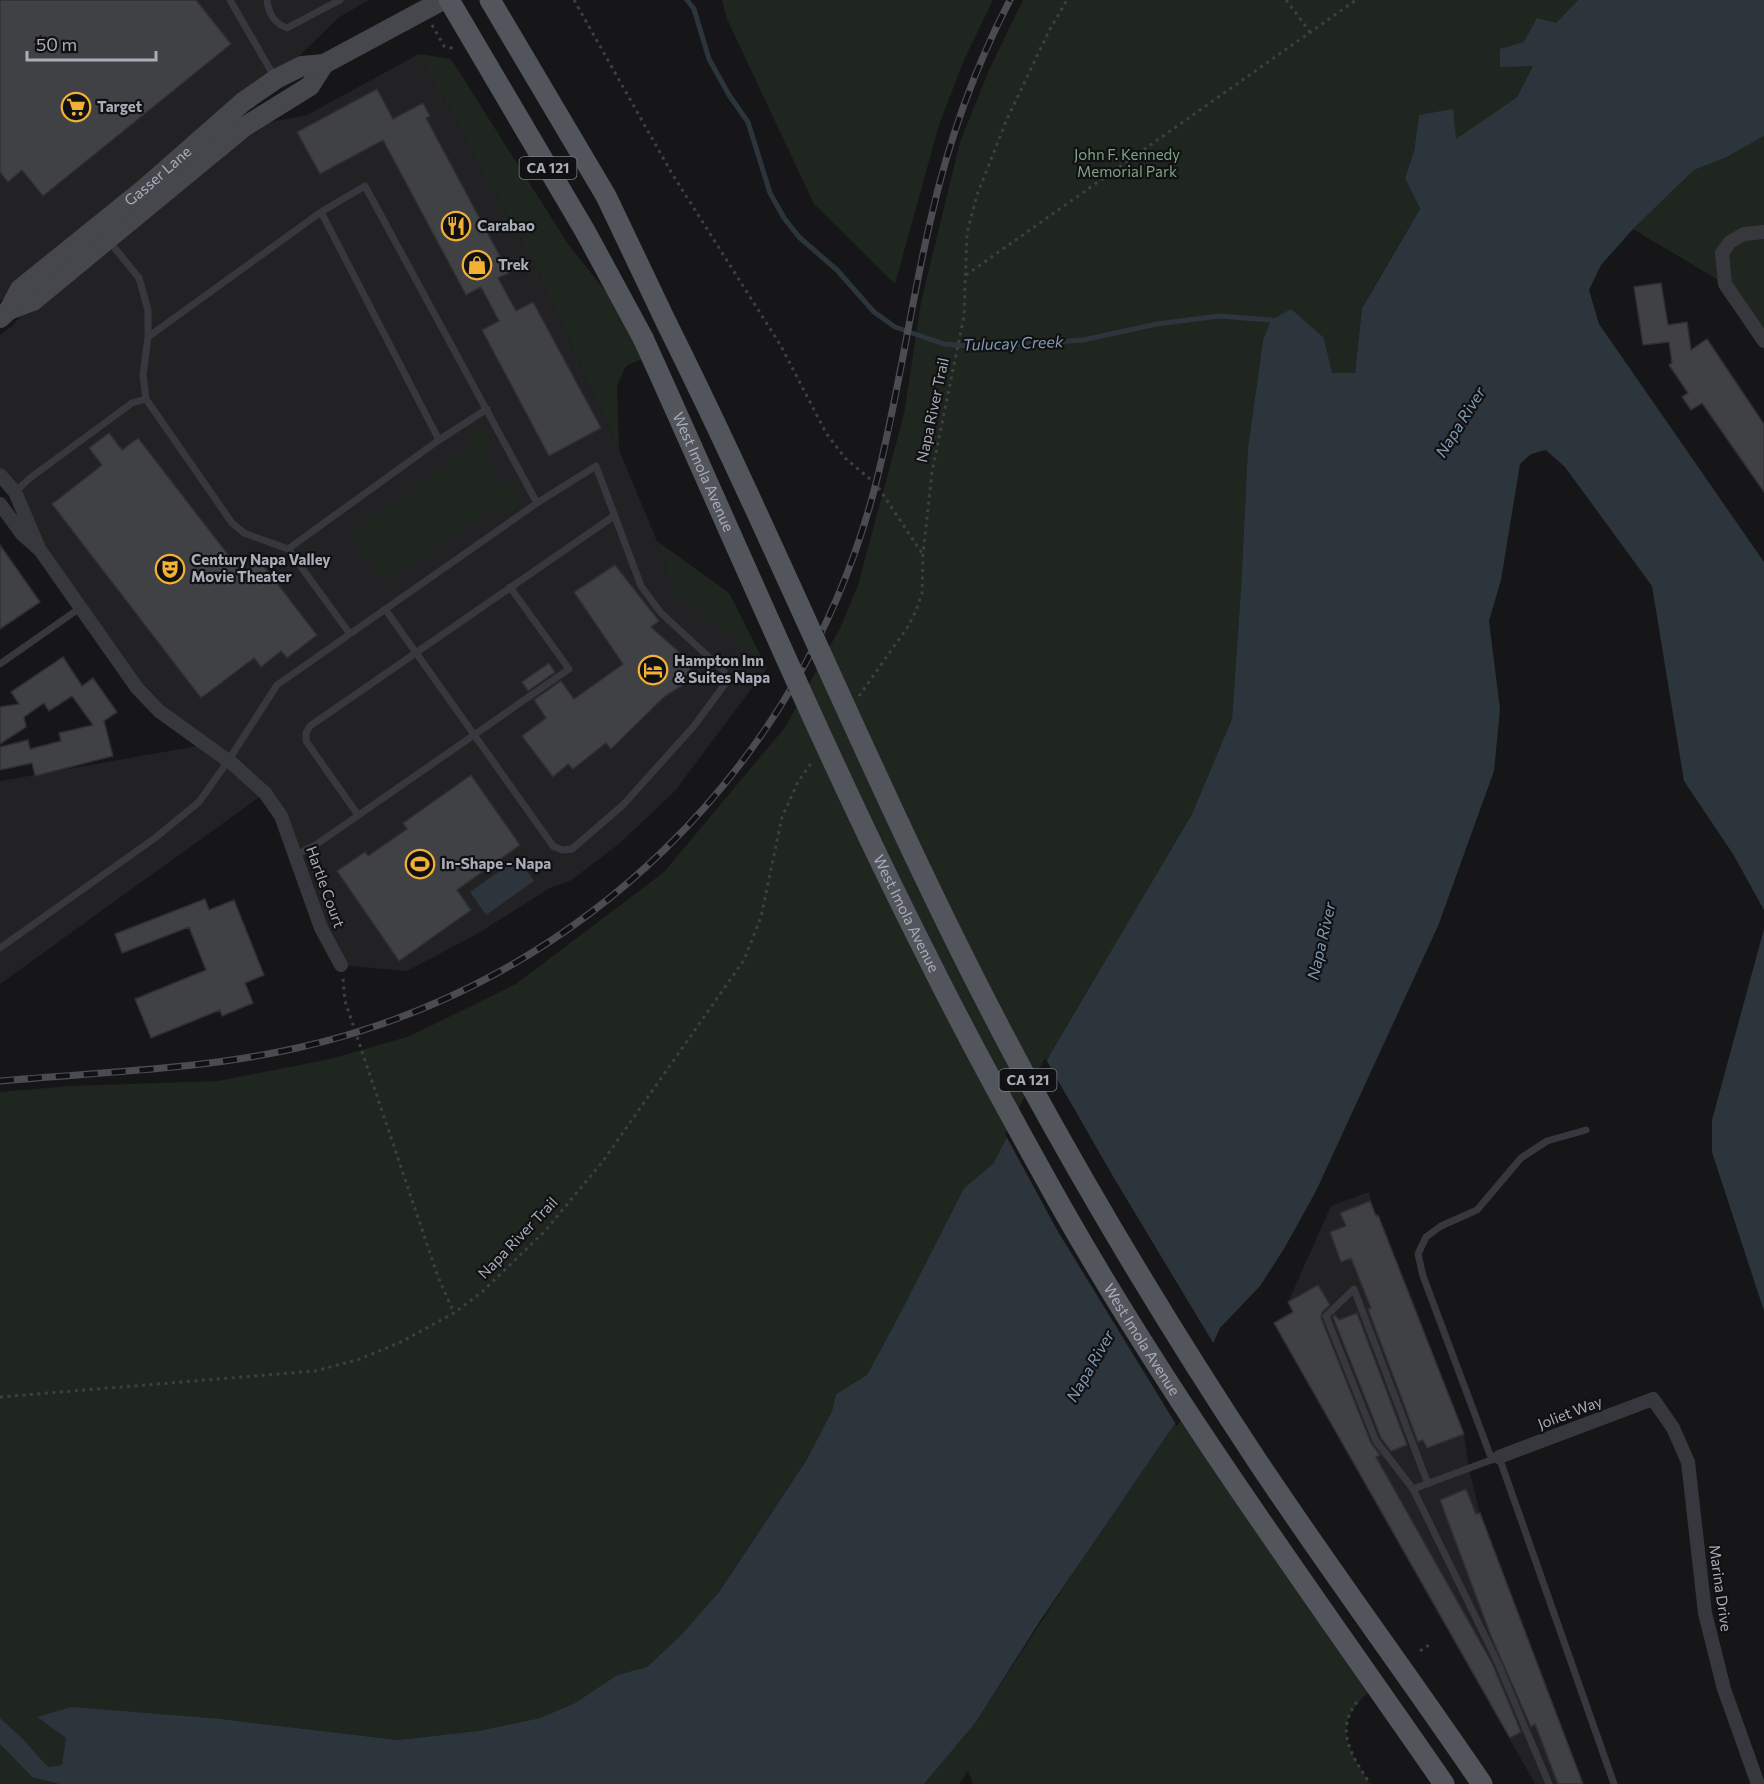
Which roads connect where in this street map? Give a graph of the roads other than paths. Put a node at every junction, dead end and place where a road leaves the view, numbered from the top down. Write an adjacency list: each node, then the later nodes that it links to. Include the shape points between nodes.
1 (230, 0): 8 (lane)
2 (267, 0): 3 (lane, via 276,21 287,28)
3 (340, 0)
4 (443, 0): 7 (street, Gasser Lane)
5 (449, 0): 42 (main road, West Imola Avenue / CA 121, bridge, via 643,338 856,811 997,1091 1144,1345 1230,1478)
6 (490, 0): 43 (main road, West Imola Avenue / CA 121, bridge, via 606,196 719,429 956,943 1092,1196 1257,1460)
7 (324, 64): 8 (street, Gasser Lane, via 302,66); 11 (street, Gasser Lane, via 310,86 244,128)
8 (276, 79): 12 (street, Gasser Lane, via 243,102 144,189 20,289)
9 (321, 212): 13 (lane); 16 (lane, via 365,186); 17 (lane)
10 (1764, 232): 14 (street, via 1744,234 1730,242 1722,253 1725,284)
11 (108, 238): 12 (street, Gasser Lane, via 33,301); 13 (lane, via 139,278 148,310)
12 (4, 314)
13 (148, 337): 15 (lane, via 143,375)
14 (1764, 341)
15 (146, 399): 19 (lane, via 132,404); 23 (lane, via 232,523 244,532)
16 (487, 409): 17 (lane); 20 (lane)
17 (439, 440): 23 (lane)
18 (0, 475): 19 (street, Hartle Court)
19 (15, 492): 24 (street, Hartle Court)
20 (537, 503): 22 (lane, via 596,466); 27 (lane)
21 (0, 504): 24 (street, Hartle Court, via 22,534)
22 (614, 516): 25 (lane); 31 (lane, via 641,586 662,613 724,671 725,684 694,726 623,805 572,849 553,846)
23 (288, 549): 28 (lane)
24 (40, 550): 26 (street, Hartle Court)
25 (510, 587): 29 (lane); 31 (lane, via 569,669)
26 (80, 608): 30 (lane); 32 (street, Hartle Court, via 136,688 159,711)
27 (385, 609): 28 (lane); 29 (lane)
28 (350, 634): 32 (lane, via 277,685)
29 (417, 653): 31 (lane); 33 (lane, via 310,726 306,734 306,741)
30 (0, 664)
31 (474, 734): 33 (lane)
32 (228, 761): 34 (street, Hartle Court, via 265,792 281,816); 35 (lane, via 199,802)
33 (358, 815): 34 (lane)
34 (296, 855): 36 (street, Hartle Court, via 321,928)
35 (0, 948)
36 (341, 965)
37 (1586, 1130): 39 (lane, via 1547,1141 1521,1158 1477,1210 1426,1237 1418,1254)
38 (1653, 1399): 39 (street, Joliet Way); 46 (street, Marina Drive, via 1673,1428 1688,1462 1705,1613 1724,1689)
39 (1496, 1459): 40 (lane); 45 (lane)
40 (1428, 1484): 41 (lane); 41 (lane, via 1354,1289 1326,1316 1376,1441)
41 (1413, 1489): 44 (lane, via 1497,1661)
42 (1444, 1784)
43 (1482, 1784)
44 (1549, 1784)
45 (1614, 1784)
46 (1758, 1784)

